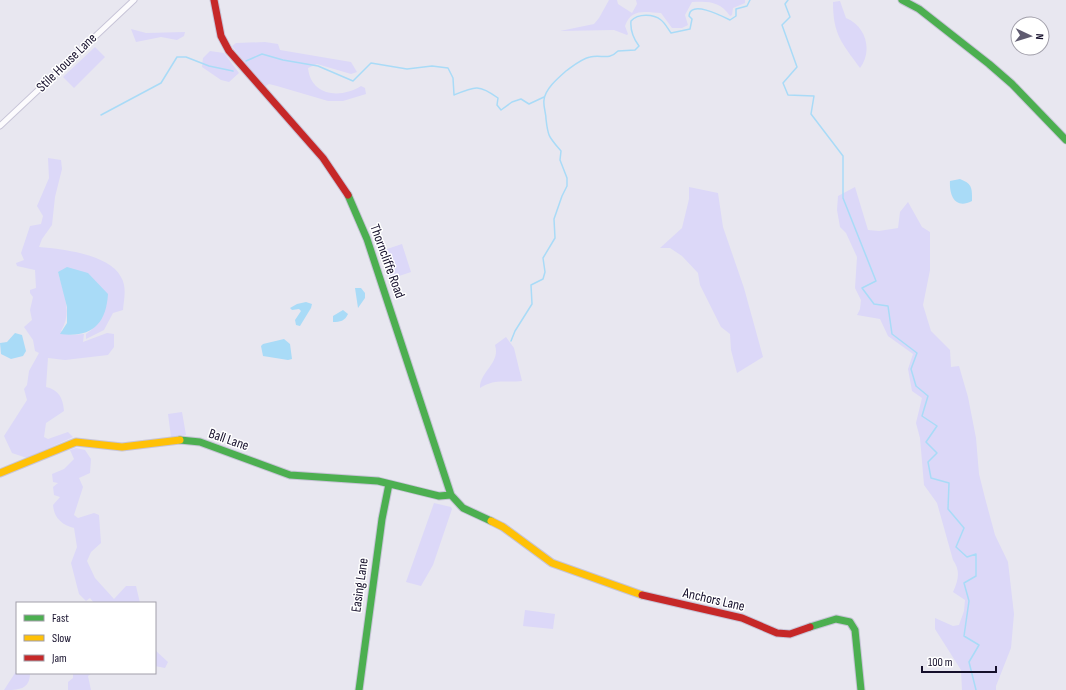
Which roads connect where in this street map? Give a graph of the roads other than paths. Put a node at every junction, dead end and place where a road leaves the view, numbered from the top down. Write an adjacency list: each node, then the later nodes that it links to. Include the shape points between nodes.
1 (134, 0): 4 (street, Stile House Lane)
2 (214, 0): 8 (main road, Thorncliffe Road, via 221,36 229,51 323,158 349,196 367,239)
3 (902, 0): 5 (main road, via 919,9 989,64)
4 (0, 126)
5 (1066, 140)
6 (0, 473): 7 (main road, Ball Lane, via 76,442 122,447 174,440 200,442 290,475)
7 (389, 484): 8 (main road, Ball Lane, via 439,496); 10 (main road, Easing Lane, via 378,542)
8 (452, 495): 9 (main road, Thorncliffe Road, via 463,508)
9 (514, 534): 11 (main road, Anchors Lane, via 552,563 640,594 742,618 777,633 790,634 836,619 846,620 855,630)
10 (359, 690)
11 (861, 690)

